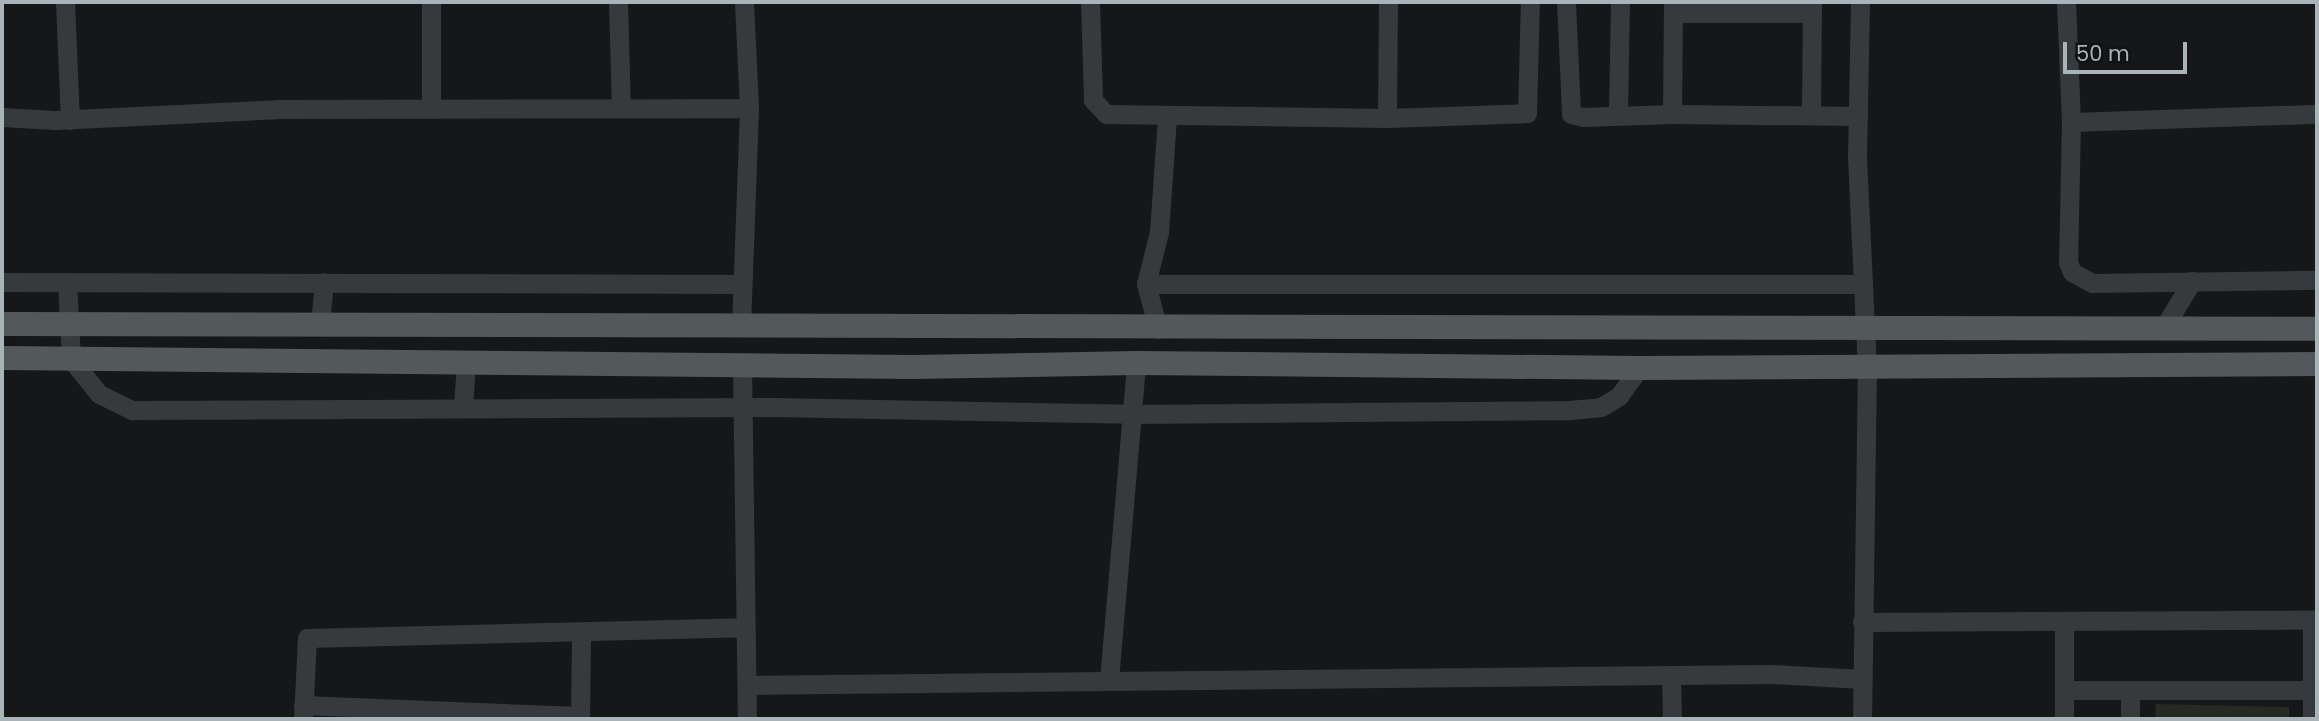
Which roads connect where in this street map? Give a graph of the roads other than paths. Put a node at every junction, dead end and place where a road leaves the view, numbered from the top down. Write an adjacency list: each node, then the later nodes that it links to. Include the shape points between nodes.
1 (65, 2): 25 (street)
2 (430, 2): 16 (street)
3 (618, 2): 14 (street)
4 (744, 2): 15 (street)
5 (1090, 2): 23 (street, via 1096,109 1105,114)
6 (1388, 2): 24 (street)
7 (1530, 2): 24 (street, via 1527,113)
8 (1566, 2): 17 (street, via 1567,109 1583,117)
9 (1620, 2): 17 (street)
10 (1860, 2): 21 (street)
11 (2066, 2): 26 (street)
12 (1673, 7): 13 (street); 18 (street)
13 (1812, 8): 19 (street)
14 (621, 108): 15 (street); 16 (street)
15 (749, 108): 32 (street)
16 (431, 109): 25 (street, via 277,109)
17 (1618, 114): 18 (street)
18 (1672, 114): 19 (street)
19 (1811, 114): 21 (street)
20 (2317, 114): 26 (street)
21 (1858, 116): 34 (street)
22 (2, 117): 25 (street)
23 (1167, 117): 24 (street); 33 (street, via 1159,232)
24 (1387, 118)
25 (70, 120)
26 (2071, 122): 28 (street, via 2068,262 2072,272 2092,283)
27 (2317, 280): 28 (street)
28 (2192, 281): 42 (street)
29 (2, 282): 30 (street)
30 (67, 282): 31 (street); 37 (street)
31 (324, 282): 32 (street); 35 (street)
32 (742, 284): 39 (street)
33 (1146, 284): 34 (street); 40 (street)
34 (1862, 284): 41 (street)
35 (320, 323): 37 (main road); 38 (main road)
36 (2, 324): 37 (main road)
37 (70, 324): 45 (street)
38 (463, 325): 39 (main road); 46 (main road)
39 (741, 327): 40 (main road); 49 (main road)
40 (1158, 329): 41 (main road)
41 (1866, 329): 42 (main road); 50 (street)
42 (2163, 329): 43 (main road)
43 (2317, 329)
44 (2, 358): 45 (main road)
45 (71, 359): 46 (main road); 52 (street, via 99,394 132,410)
46 (466, 363): 49 (main road); 52 (street)
47 (1136, 363): 49 (main road); 51 (main road); 54 (street)
48 (2317, 364): 50 (main road)
49 (742, 365): 53 (street)
50 (1867, 366): 51 (main road); 56 (street)
51 (1639, 368): 54 (street, via 1619,396 1601,407)
52 (463, 407): 53 (street)
53 (745, 407): 54 (street); 58 (street)
54 (1132, 414): 62 (street)
55 (2315, 620): 57 (street); 66 (street)
56 (1862, 622): 57 (street); 61 (street)
57 (2064, 623): 64 (street)
58 (743, 627): 59 (street); 63 (street)
59 (581, 633): 67 (street, via 307,638); 69 (street)
60 (1671, 675): 61 (street); 62 (street); 71 (street)
61 (1862, 679): 72 (street)
62 (1109, 680): 63 (street)
63 (748, 685): 70 (street)
64 (2064, 690): 65 (street); 73 (street)
65 (2130, 690): 66 (street); 74 (street)
66 (2312, 690): 75 (street)
67 (303, 712): 68 (street)
68 (375, 714): 69 (street)
69 (580, 718)
70 (747, 719)
71 (1672, 719)
72 (1862, 719)
73 (2064, 719)
74 (2130, 719)
75 (2312, 719)

